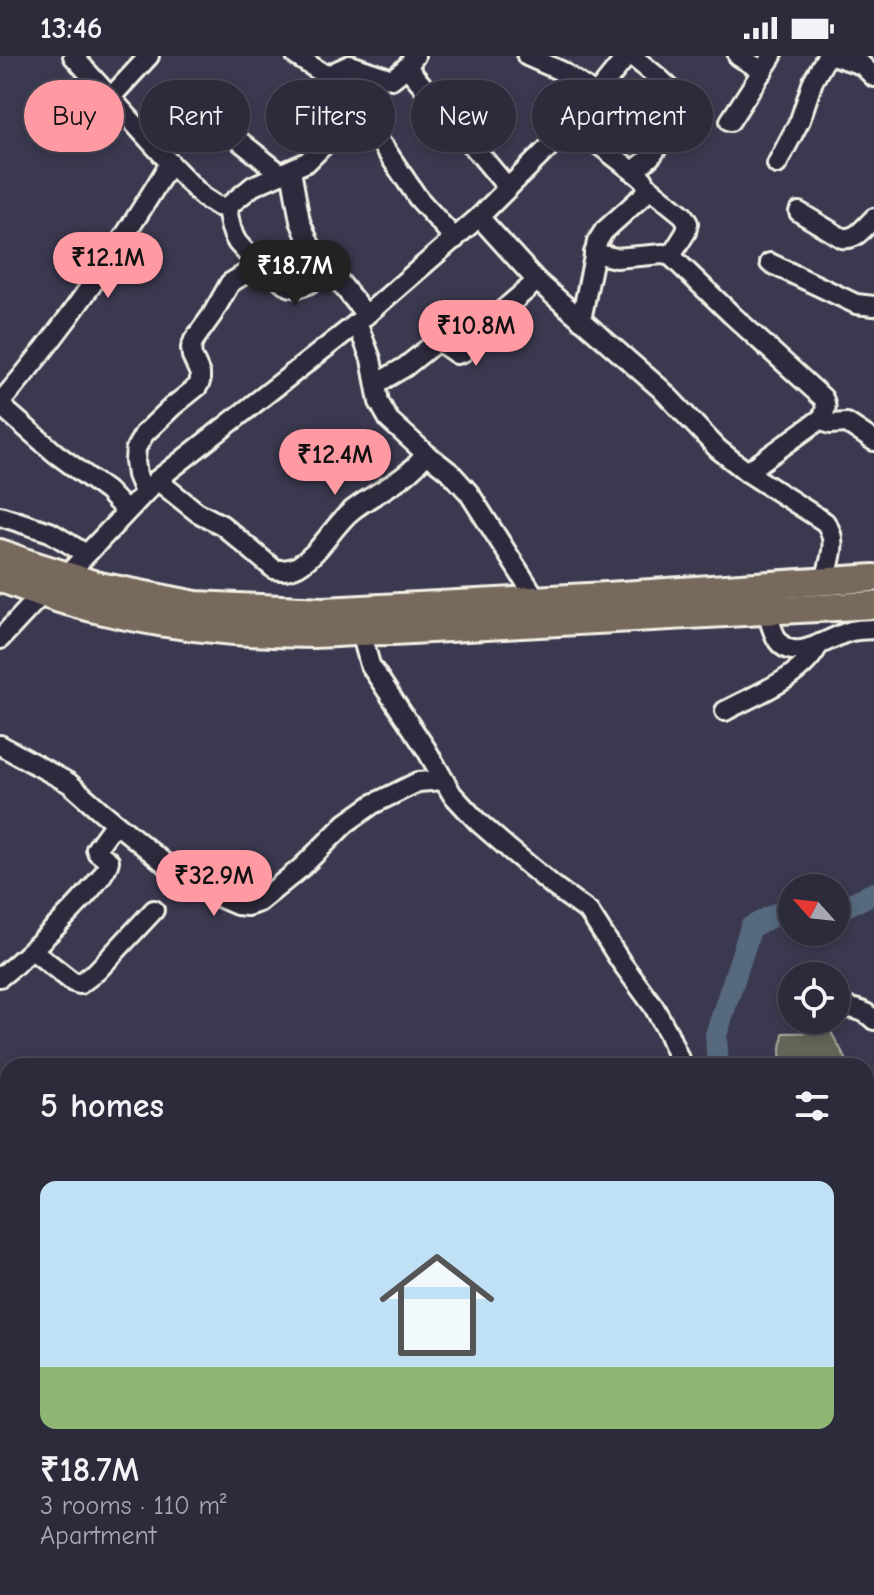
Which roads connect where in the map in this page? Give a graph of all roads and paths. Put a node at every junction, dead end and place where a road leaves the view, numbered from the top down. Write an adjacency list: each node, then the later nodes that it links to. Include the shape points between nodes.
1 (73, 56): 13 (street)
2 (149, 56): 17 (street)
3 (296, 56): 12 (street)
4 (527, 56): 15 (street)
5 (630, 56): 16 (street); 27 (street, via 671,88 676,103 661,142)
6 (738, 56): 10 (street)
7 (827, 56): 26 (street)
8 (835, 56): 11 (street)
9 (411, 62): 12 (street, via 392,79 350,65); 30 (street)
10 (767, 63): 19 (street)
11 (869, 66)
12 (324, 74): 14 (street)
13 (95, 80)
14 (327, 80)
15 (574, 80)
16 (609, 80)
17 (124, 83)
18 (124, 112): 25 (street)
19 (730, 121)
20 (250, 147): 28 (street)
21 (317, 152): 28 (street)
22 (387, 152): 35 (street)
23 (544, 152): 30 (street)
24 (608, 152): 27 (street)
25 (170, 163): 31 (street, via 203,197); 46 (street, via 76,310)
26 (777, 164)
27 (633, 171): 29 (street)
28 (286, 172): 31 (street, via 253,186); 40 (street, via 304,234)
29 (647, 186): 36 (street, via 646,193 604,231); 37 (street, via 688,223)
30 (508, 188): 33 (street)
31 (227, 207): 39 (street, via 234,237)
32 (799, 212): 34 (street, via 850,239)
33 (479, 217): 35 (street); 41 (street)
34 (874, 218)
35 (455, 239): 43 (street)
36 (594, 253): 37 (street, via 616,258); 44 (street)
37 (671, 256): 47 (street, via 823,398)
38 (770, 263): 42 (street, via 856,304)
39 (254, 264): 40 (street, via 271,269 290,287 301,287); 51 (street, via 230,283 194,340 197,387 144,434 136,448 137,475)
40 (329, 271): 43 (street)
41 (537, 281): 44 (street); 45 (street, via 463,352 435,343)
42 (874, 306)
43 (361, 319): 45 (street); 51 (street)
44 (581, 320): 50 (street)
45 (376, 384): 49 (street, via 389,420)
46 (0, 404): 52 (street)
47 (822, 418): 48 (street, via 830,424 847,423); 50 (street)
48 (874, 441)
49 (423, 451): 51 (street, via 423,459 349,513 317,551 282,571 222,525); 61 (street, via 469,493)
50 (747, 472): 59 (street, via 819,517 832,531)
51 (150, 486): 52 (street)
52 (126, 511): 55 (street)
53 (0, 516): 55 (street, via 50,532)
54 (0, 553): 56 (highway)
55 (86, 554): 56 (street)
56 (66, 576): 61 (highway, via 196,605 324,611)
57 (0, 578): 60 (highway)
58 (874, 578): 59 (highway)
59 (825, 581): 61 (highway)
60 (43, 593): 65 (highway, via 198,628); 66 (street)
61 (537, 600)
62 (874, 605): 63 (highway)
63 (766, 610): 65 (highway); 67 (street, via 775,636 789,650)
64 (874, 629): 67 (street, via 853,630)
65 (361, 632): 70 (street, via 370,665)
66 (0, 639)
67 (819, 644): 68 (street, via 797,672)
68 (725, 711)
69 (0, 745): 71 (street, via 69,783)
70 (443, 780): 71 (street, via 418,782 373,804 259,902 247,906 205,891); 77 (street, via 478,822 589,912 654,1007)
71 (115, 823): 73 (street, via 96,849 109,861 107,869)
72 (154, 910): 73 (street, via 80,984)
73 (32, 950): 74 (street)
74 (0, 977)
75 (850, 1008): 76 (street)
76 (872, 1018)
77 (679, 1058)

